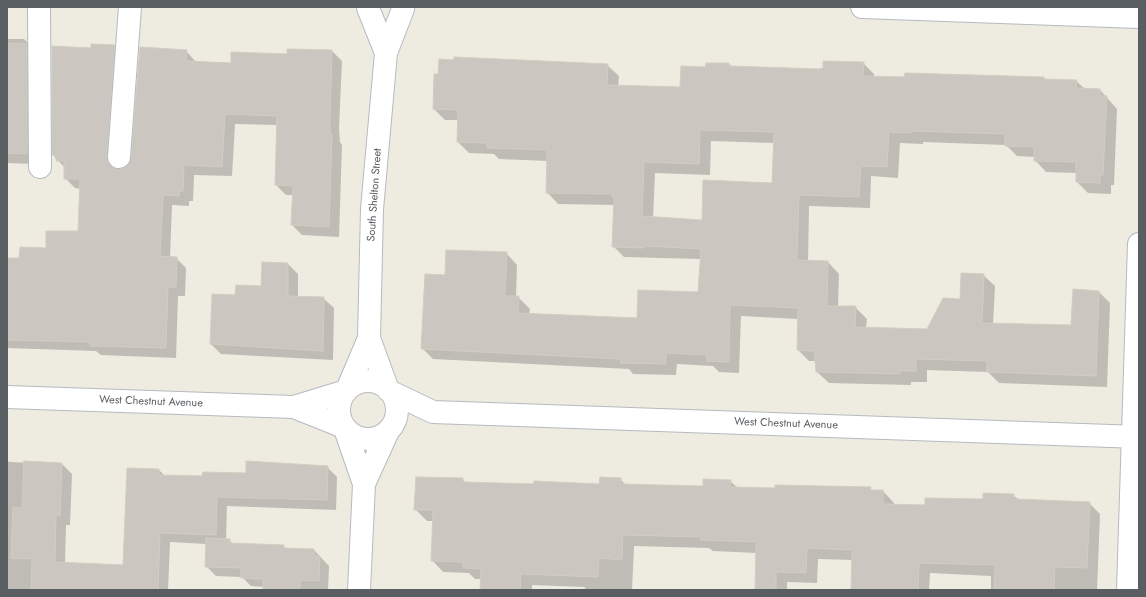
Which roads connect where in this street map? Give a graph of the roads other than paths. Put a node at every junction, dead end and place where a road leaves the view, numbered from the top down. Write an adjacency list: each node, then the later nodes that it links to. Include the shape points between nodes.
1 (39, 7): 9 (street)
2 (130, 7): 8 (street)
3 (862, 7): 6 (street)
4 (368, 8): 5 (street, via 381,15 396,14); 7 (street, South Shelton Street)
5 (404, 8): 7 (street, South Shelton Street)
6 (1139, 17)
7 (386, 53): 11 (street, South Shelton Street, via 372,209)
8 (119, 157)
9 (40, 167)
10 (1139, 244): 19 (street)
11 (369, 338): 12 (street, South Shelton Street); 13 (street, South Shelton Street)
12 (346, 391): 13 (street, via 354,384 364,381 383,385); 15 (street, West Chestnut Avenue); 17 (street, via 339,405 339,413)
13 (389, 391): 16 (street, West Chestnut Avenue); 18 (street, via 395,399 397,411 394,423)
14 (7, 397): 15 (street, West Chestnut Avenue)
15 (294, 408): 17 (street, West Chestnut Avenue)
16 (433, 412): 18 (street, West Chestnut Avenue); 19 (street, West Chestnut Avenue)
17 (345, 428): 18 (street, via 353,435 372,439); 20 (street)
18 (388, 430): 20 (street)
19 (1136, 437): 22 (street)
20 (364, 484): 21 (street)
21 (359, 590)
22 (1128, 590)

